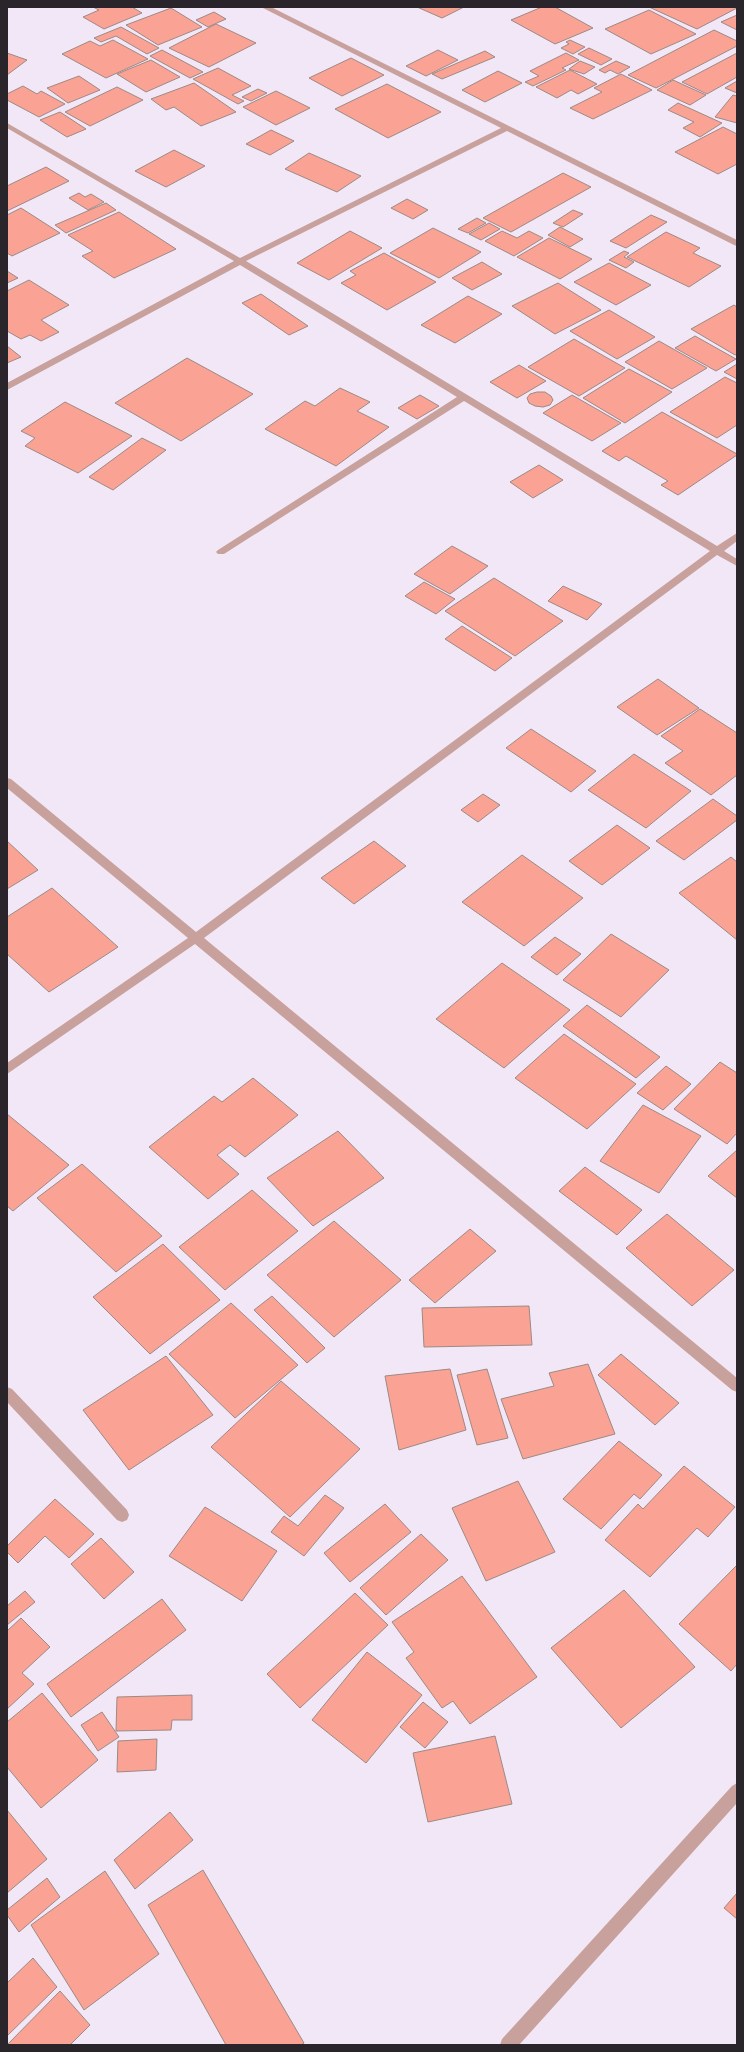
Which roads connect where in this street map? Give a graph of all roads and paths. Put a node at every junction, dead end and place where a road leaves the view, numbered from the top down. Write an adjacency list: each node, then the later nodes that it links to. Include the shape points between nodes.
1 (266, 7): 3 (street)
2 (7, 125): 5 (street)
3 (508, 128): 4 (street); 5 (street)
4 (737, 243)
5 (240, 261): 6 (street); 7 (street)
6 (7, 387)
7 (464, 397): 9 (street); 10 (street)
8 (737, 536): 9 (street)
9 (716, 551): 11 (street); 13 (street)
10 (221, 552)
11 (737, 563)
12 (7, 782): 13 (street)
13 (196, 938): 14 (street); 15 (street)
14 (7, 1069)
15 (737, 1386)
16 (7, 1392): 17 (street)
17 (122, 1515)
18 (737, 1791): 19 (street)
19 (508, 2045)

